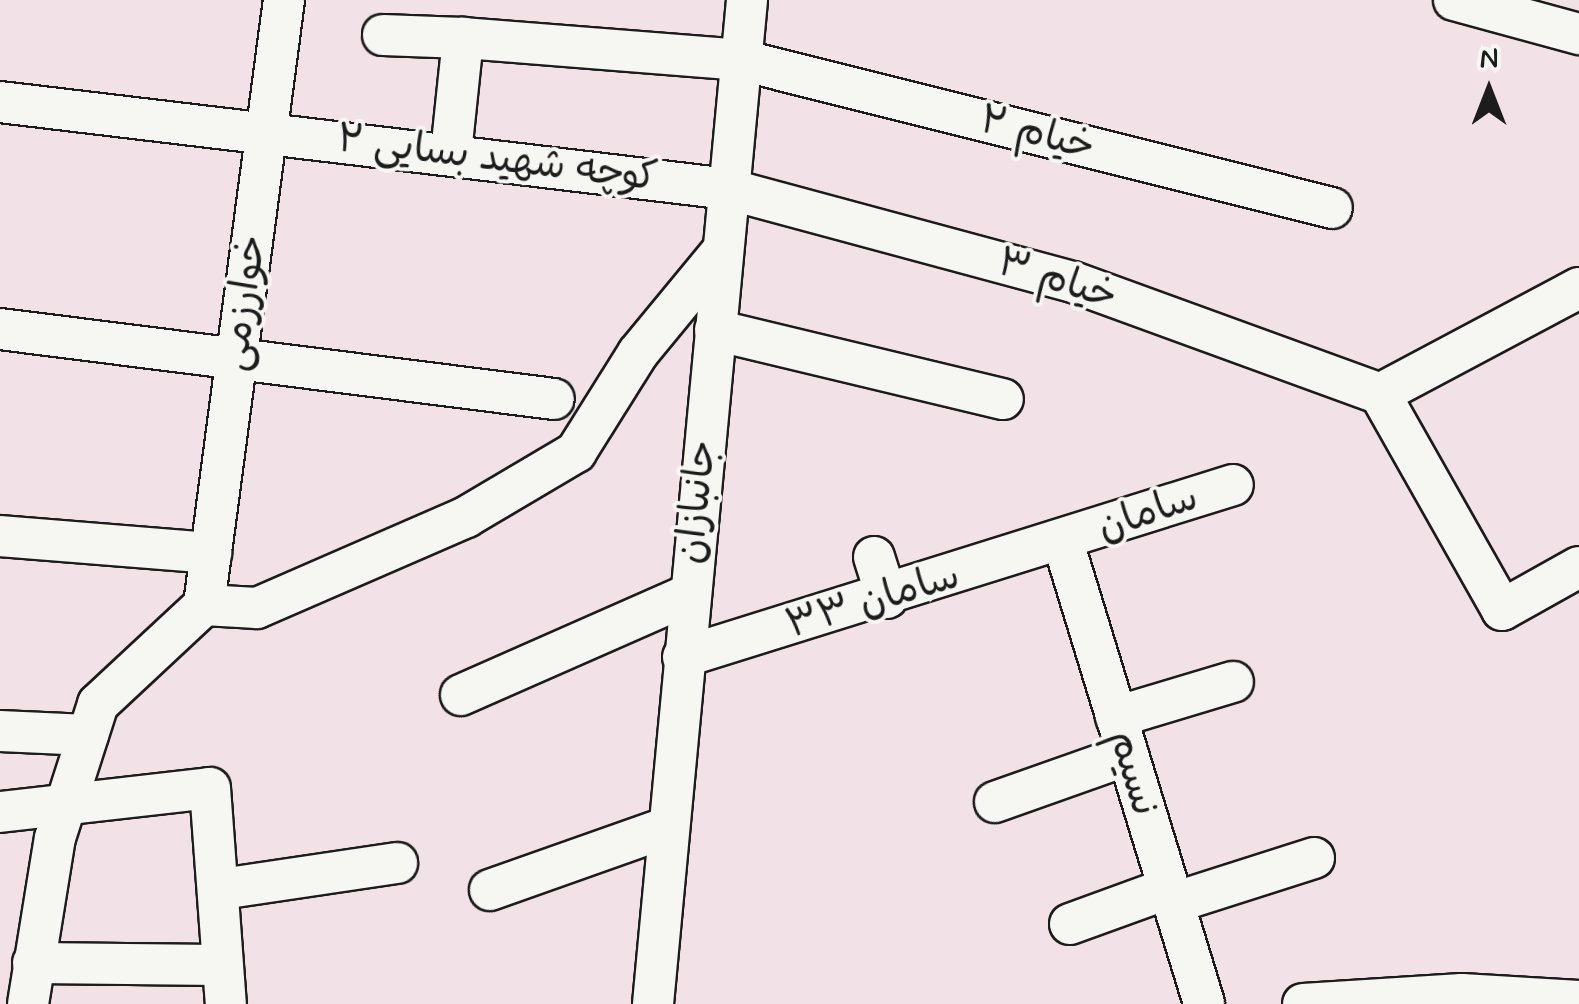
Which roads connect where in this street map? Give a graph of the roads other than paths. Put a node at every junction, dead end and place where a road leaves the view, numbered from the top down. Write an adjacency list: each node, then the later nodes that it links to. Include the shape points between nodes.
1 (284, 0): 9 (street, خوارزمی)
2 (748, 0): 7 (street, جانبازان)
3 (1454, 0): 5 (street)
4 (383, 34): 6 (street, خیام ۲)
5 (1579, 34)
6 (463, 38): 7 (street, خیام ۲); 10 (street)
7 (741, 60): 11 (street, جانبازان); 12 (street, خیام ۲)
8 (0, 102): 9 (street, کوچه شهید بسایی ۲)
9 (267, 130): 10 (street, کوچه شهید بسایی ۲); 17 (street, خوارزمی)
10 (451, 154): 11 (street, کوچه شهید بسایی ۲)
11 (728, 188): 13 (street, جانبازان); 18 (street, ۳ خیام, via 1073,282)
12 (1332, 208)
13 (722, 252): 16 (street, جانبازان); 29 (street, via 638,353 576,452 466,518 257,608)
14 (1579, 288): 18 (street)
15 (0, 329): 17 (street)
16 (714, 330): 20 (street); 27 (street, جانبازان)
17 (236, 361): 19 (street); 24 (street, خوارزمی)
18 (1380, 394): 26 (street, via 1502,610)
19 (554, 399)
20 (1002, 399)
21 (1232, 484): 23 (street, سامان)
22 (0, 536): 24 (street)
23 (1063, 542): 28 (street, ۳۳ سامان); 33 (street, نسیم)
24 (211, 553): 29 (street, خوارزمی)
25 (874, 557): 28 (street)
26 (1579, 566)
27 (688, 595): 30 (street, جانبازان); 32 (street)
28 (887, 598): 30 (street, ۳۳ سامان)
29 (204, 605): 35 (street, via 98,704)
30 (683, 657): 40 (street, جانبازان)
31 (1233, 682): 33 (street)
32 (461, 695)
33 (1116, 717): 36 (street, نسیم)
34 (0, 731): 35 (street)
35 (88, 735): 38 (street)
36 (1128, 755): 37 (street); 45 (street, نسیم)
37 (994, 802)
38 (65, 805): 39 (street); 43 (street, via 210,788); 47 (street)
39 (0, 812)
40 (668, 827): 44 (street); 52 (street, جانبازان)
41 (1314, 858): 45 (street)
42 (397, 863): 43 (street)
43 (220, 889): 48 (street)
44 (490, 890)
45 (1171, 896): 46 (street); 53 (street, نسیم)
46 (1070, 924)
47 (33, 963): 48 (street); 51 (street)
48 (223, 984)
49 (1388, 1001): 50 (street); 54 (street)
50 (1579, 1001)
51 (28, 1004)
52 (653, 1004)
53 (1204, 1004)
54 (1303, 1004)

